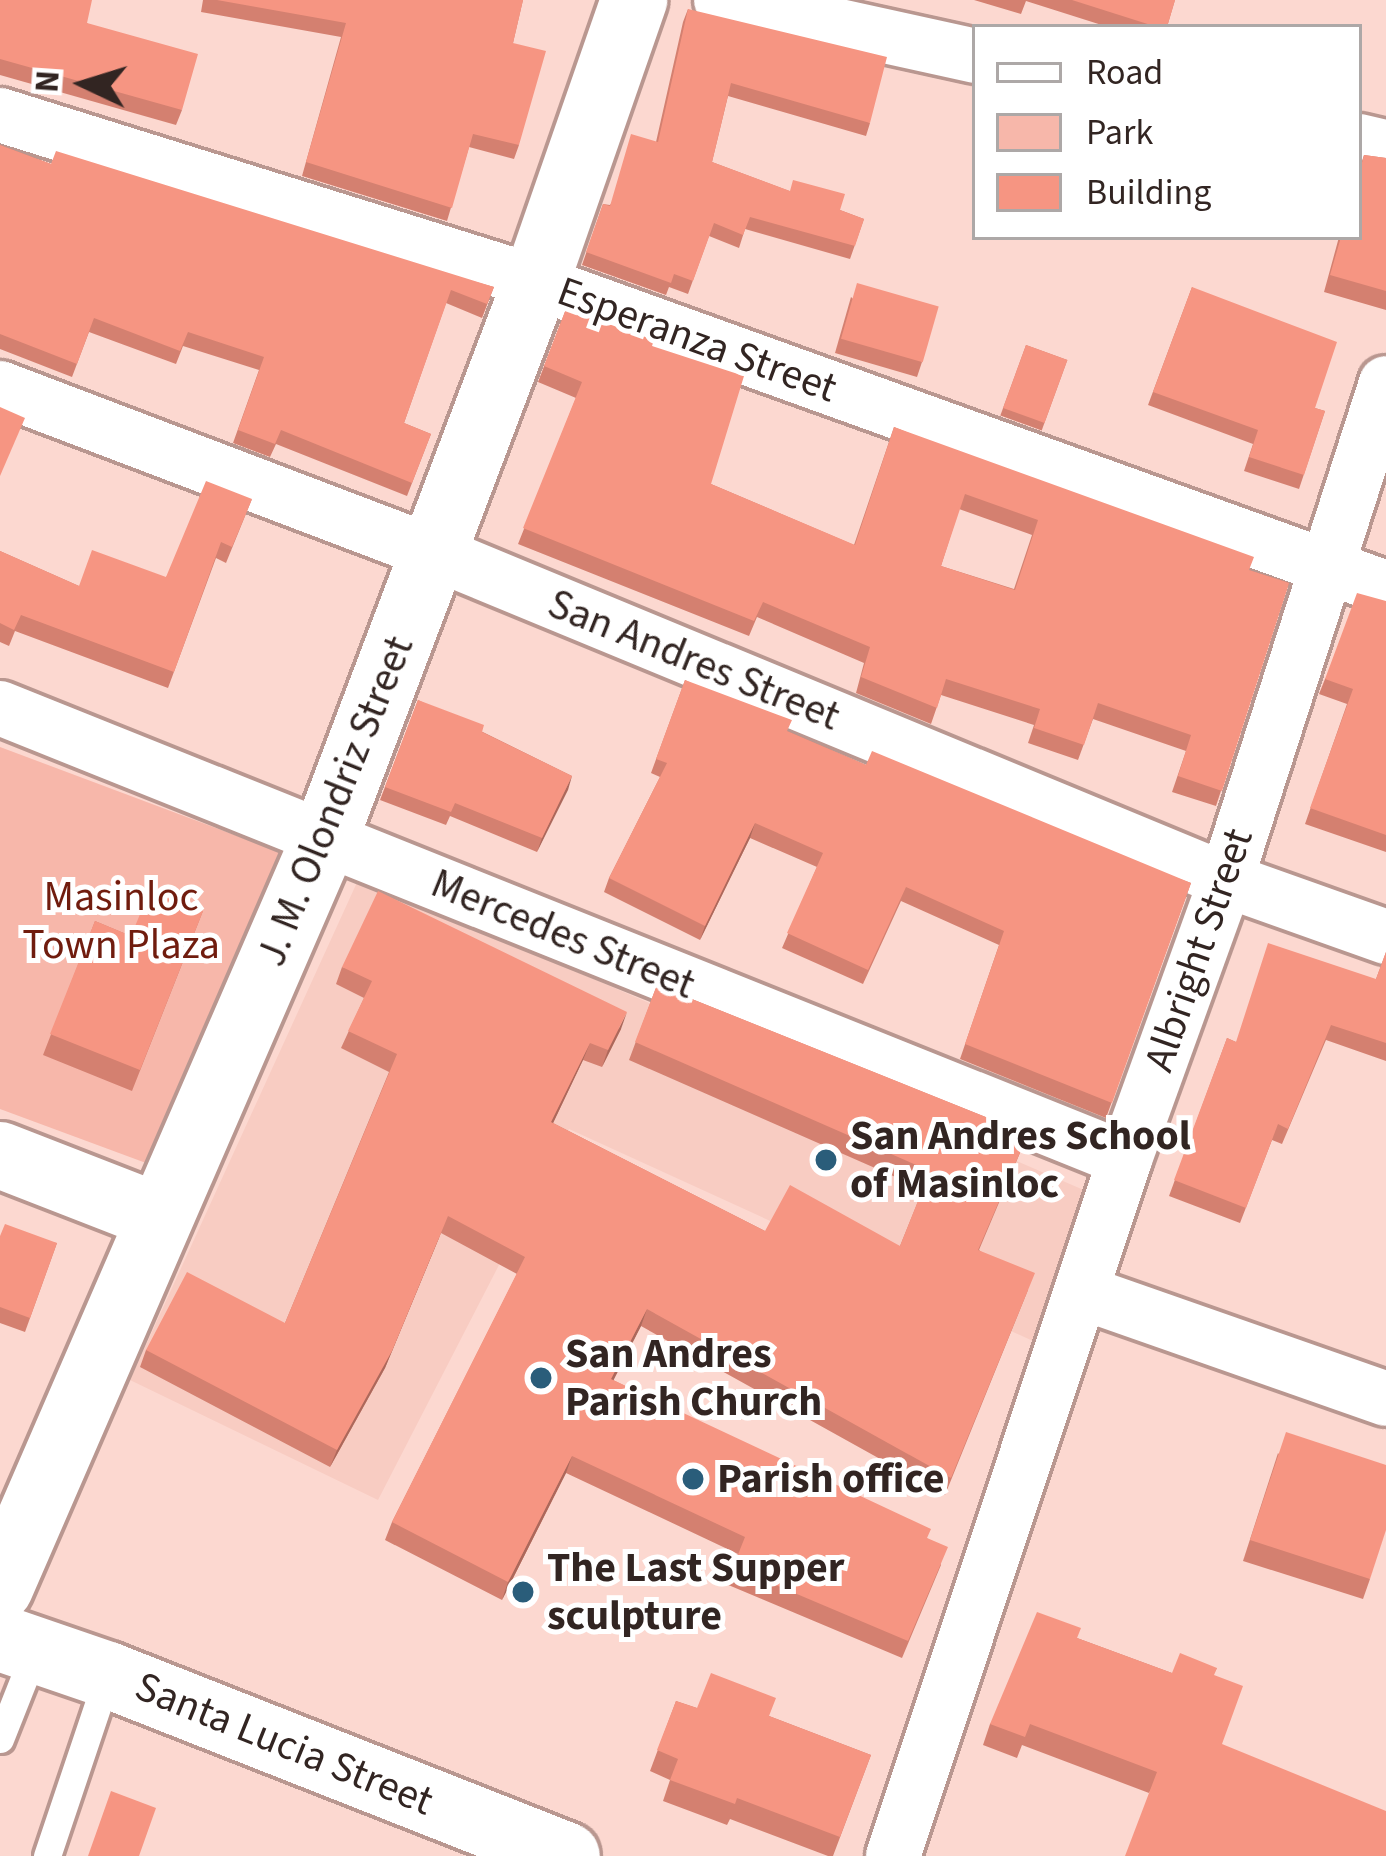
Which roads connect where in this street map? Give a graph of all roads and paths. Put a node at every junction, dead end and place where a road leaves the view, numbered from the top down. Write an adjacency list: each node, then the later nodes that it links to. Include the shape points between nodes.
1 (634, 0): 5 (street, J. M. Olondriz Street)
2 (722, 0): 3 (street)
3 (972, 55)
4 (0, 115): 5 (street, Esperanza Street)
5 (536, 282): 8 (street, J. M. Olondriz Street); 9 (street, Esperanza Street)
6 (1386, 383): 9 (street, Albright Street)
7 (0, 388): 8 (street, San Andres Street)
8 (435, 553): 12 (street, J. M. Olondriz Street); 13 (street, San Andres Street)
9 (1325, 566): 10 (street, Esperanza Street); 13 (street, Albright Street)
10 (1386, 588)
11 (0, 708): 12 (street, Mercedes Street)
12 (325, 838): 16 (street, Mercedes Street); 17 (street, J. M. Olondriz Street)
13 (1226, 880): 14 (street, San Andres Street); 16 (street, Albright Street)
14 (1386, 937)
15 (0, 1154): 17 (street)
16 (1125, 1159): 18 (street, Albright Street)
17 (159, 1217): 20 (street, J. M. Olondriz Street)
18 (1081, 1292): 19 (street); 26 (street, Albright Street)
19 (1386, 1399)
20 (0, 1588)
21 (17, 1645): 22 (street, Santa Lucia Street); 23 (lane)
22 (108, 1675): 24 (lane); 25 (street, Santa Lucia Street)
23 (0, 1739)
24 (47, 1856)
25 (567, 1856)
26 (892, 1856)

